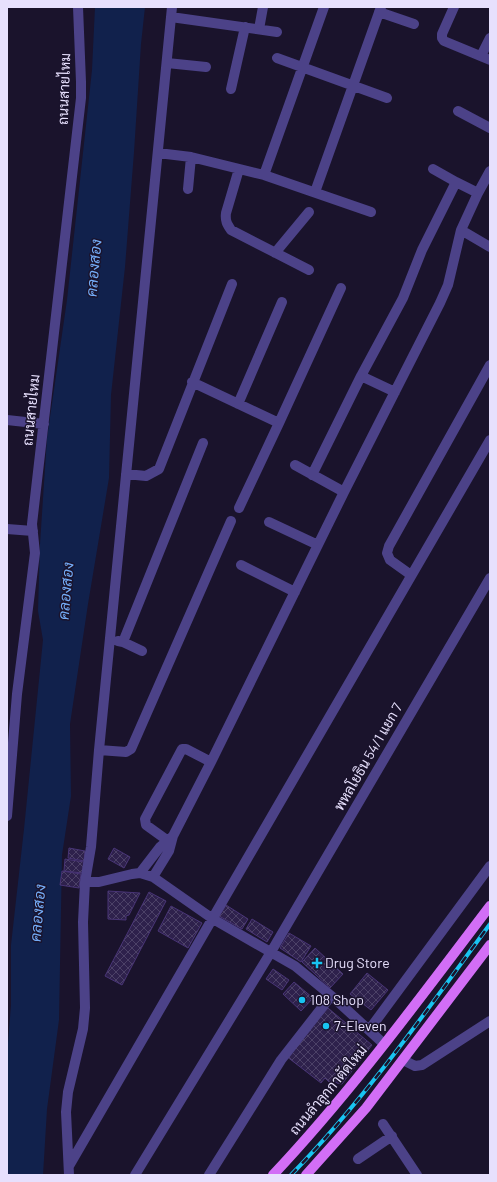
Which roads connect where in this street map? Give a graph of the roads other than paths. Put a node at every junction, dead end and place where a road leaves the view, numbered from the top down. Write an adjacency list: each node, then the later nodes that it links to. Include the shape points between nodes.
1 (78, 7): 48 (street, ถนนสายไหม, via 81,98)
2 (263, 7): 9 (street)
3 (324, 7): 16 (street)
4 (454, 7): 13 (street, via 442,38)
5 (380, 10): 7 (street); 17 (street)
6 (172, 12): 8 (street); 14 (street)
7 (414, 24)
8 (244, 28): 9 (street); 18 (street)
9 (259, 30): 10 (street)
10 (276, 32)
11 (490, 38): 13 (street)
12 (277, 58): 16 (street)
13 (486, 58)
14 (167, 62): 15 (street); 22 (street)
15 (206, 67)
16 (301, 67): 17 (street); 27 (street)
17 (353, 85): 19 (street); 30 (street)
18 (231, 89)
19 (387, 98)
20 (458, 111): 21 (street)
21 (490, 128)
22 (158, 153): 23 (street); 52 (street)
23 (191, 158): 24 (street); 29 (street)
24 (239, 169): 27 (street); 36 (street, via 226,213 227,225 231,230)
25 (434, 169): 28 (street)
26 (490, 173): 31 (street)
27 (264, 175): 30 (street)
28 (456, 182): 31 (street); 42 (street, via 422,250 403,298)
29 (188, 189)
30 (315, 192): 33 (street)
31 (478, 193): 34 (street)
32 (309, 212): 36 (street)
33 (371, 212)
34 (460, 230): 35 (street); 44 (street, via 446,290)
35 (490, 247)
36 (275, 253): 37 (street)
37 (308, 270)
38 (232, 284): 43 (street)
39 (341, 288): 47 (street)
40 (282, 302): 45 (street)
41 (490, 365): 62 (street, via 388,546 390,560)
42 (361, 376): 44 (street); 53 (street)
43 (192, 382): 45 (street); 52 (street, via 159,469 146,476)
44 (396, 392): 54 (street)
45 (238, 404): 47 (street)
46 (7, 420): 48 (street)
47 (280, 423): 55 (street)
48 (44, 424): 59 (street, ถนนสายไหม)
49 (490, 440): 62 (street)
50 (203, 443): 66 (street)
51 (295, 465): 53 (street)
52 (126, 474): 65 (street)
53 (312, 475): 54 (street)
54 (344, 492): 60 (street)
55 (239, 508)
56 (231, 521): 68 (street, via 130,749 126,752)
57 (269, 522): 60 (street)
58 (7, 529): 59 (street)
59 (33, 531): 70 (street, ถนนสายไหม, via 35,554 17,694)
60 (318, 545): 64 (street)
61 (241, 565): 64 (street)
62 (411, 575): 77 (street)
63 (490, 578): 79 (street, พหลโยธิน 54/1 แยก 7)
64 (295, 592): 69 (street)
65 (110, 640): 66 (street); 68 (street)
66 (123, 642): 67 (street)
67 (142, 651)
68 (98, 750): 75 (street, via 91,847)
69 (212, 762): 71 (street); 71 (street, via 186,749 180,751 145,819 146,825)
70 (7, 816)
71 (171, 840): 73 (street, via 160,847); 74 (street, via 169,851)
72 (490, 866): 82 (street)
73 (140, 873): 74 (street); 75 (street, via 99,882)
74 (153, 877): 77 (street)
75 (85, 882): 88 (street, via 85,1008 66,1112)
76 (490, 906): 83 (main road, ถนนลำลูกกาตัดใหม่)
77 (213, 919): 79 (street); 88 (street)
78 (490, 945): 84 (main road)
79 (271, 952): 80 (street, via 295,966); 89 (street, พหลโยธิน 54/1 แยก 7)
80 (331, 996): 82 (street); 90 (street, via 281,1060)
81 (490, 1021): 84 (street, via 422,1065 415,1066)
82 (369, 1030): 83 (street)
83 (384, 1044): 91 (main road, ถนนลำลูกกาตัดใหม่, via 328,1114)
84 (402, 1060): 92 (main road, via 366,1108)
85 (384, 1124): 86 (street)
86 (392, 1136): 87 (street); 93 (street)
87 (358, 1159)
88 (69, 1170)
89 (135, 1175)
90 (209, 1175)
91 (273, 1175)
92 (306, 1175)
93 (417, 1175)

